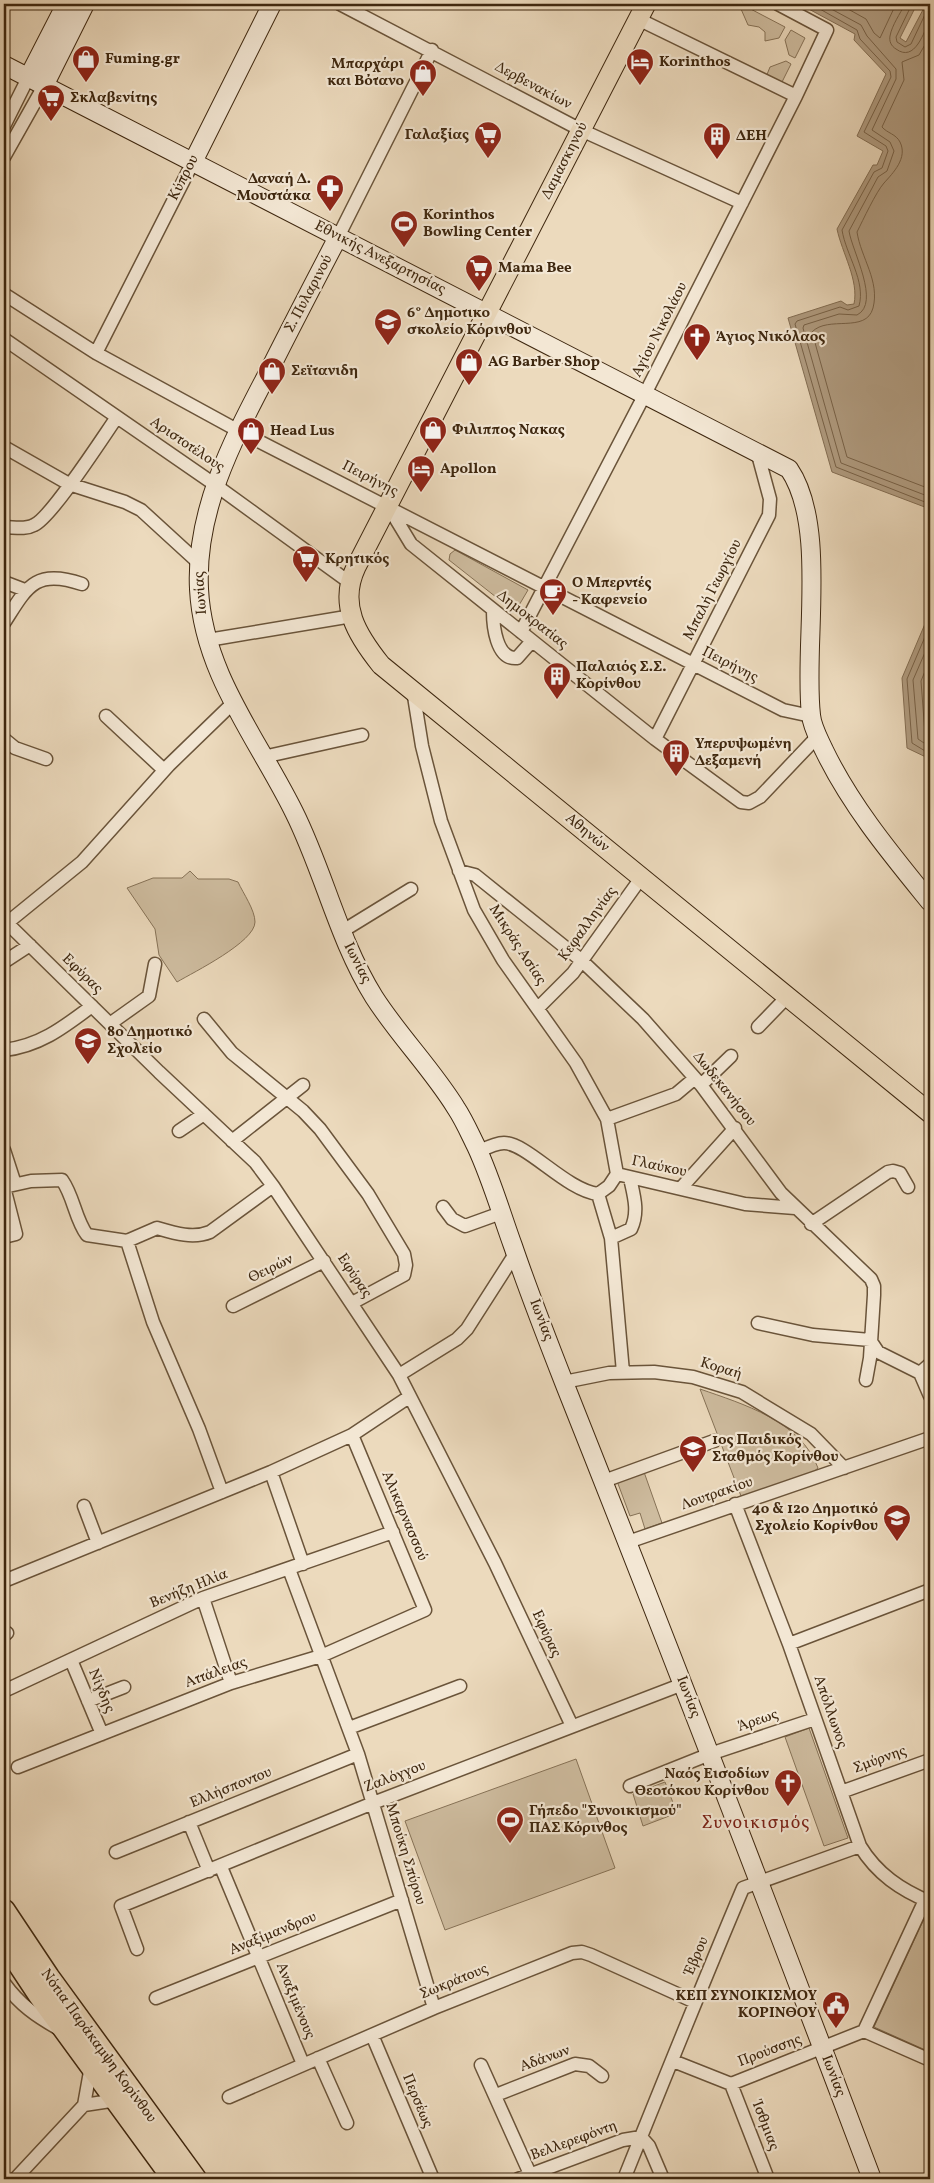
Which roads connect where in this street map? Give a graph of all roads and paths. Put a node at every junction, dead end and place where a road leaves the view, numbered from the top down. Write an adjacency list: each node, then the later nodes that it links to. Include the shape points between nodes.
1 (66, 4): 9 (street)
2 (86, 4): 9 (street)
3 (272, 4): 14 (street, Κύπρου)
4 (340, 4): 7 (street, Δερβενακίων)
5 (778, 4): 10 (street, Αγίου Νικολάου, via 827,30)
6 (642, 11): 10 (street); 12 (main road, Δαμασκηνού)
7 (432, 50): 12 (street, Δερβενακίων); 16 (street, Σ. Πυλαρινού)
8 (4, 65): 9 (street, Εθνικής Ανεξαρτησίας)
9 (36, 82): 11 (street); 13 (street); 14 (street, Εθνικής Ανεξαρτησίας)
10 (796, 96): 15 (street, Αγίου Νικολάου)
11 (4, 126)
12 (580, 130): 15 (street, Δερβενακίων); 18 (main road, Δαμασκηνού)
13 (4, 157)
14 (192, 162): 16 (street, Εθνικής Ανεξαρτησίας); 20 (street, Κύπρου)
15 (742, 202): 21 (street, Αγίου Νικολάου)
16 (338, 237): 18 (street, Εθνικής Ανεξαρτησίας); 23 (street, Σ. Πυλαρινού)
17 (4, 294): 20 (street, Πειρήνης)
18 (487, 313): 21 (street, Εθνικής Ανεξαρτησίας); 28 (main road, Δαμασκηνού)
19 (4, 339): 22 (street, Αριστοτέλους)
20 (96, 353): 23 (street, Πειρήνης)
21 (645, 394): 25 (street, Εθνικής Ανεξαρτησίας); 34 (street, Αγίου Νικολάου)
22 (117, 417): 26 (street); 27 (street, Αριστοτέλους)
23 (238, 430): 27 (street, Σ. Πυλαρινού); 28 (street, Πειρήνης)
24 (4, 447): 26 (street)
25 (756, 452): 42 (street, Μπαλή Γεωργίου, via 770,499 769,515); 46 (street, Εθνικής Ανεξαρτησίας, via 789,469 798,482 805,505 810,532)
26 (69, 484): 29 (street, via 52,509 36,524 26,528); 30 (street, via 141,510)
27 (214, 484): 30 (street, Ιωνίας); 32 (street, Αριστοτέλους)
28 (388, 506): 32 (main road); 34 (street, Πειρήνης); 36 (street, Δημοκρατίας, via 411,544)
29 (4, 527)
30 (200, 564): 40 (street, Ιωνίας, via 199,597)
31 (4, 582): 35 (street)
32 (349, 582): 37 (main road, Αθηνών)
33 (82, 584): 35 (street, via 65,578 45,578)
34 (544, 588): 39 (street, Αγίου Νικολάου); 42 (street, Πειρήνης)
35 (25, 590): 38 (street)
36 (493, 610): 39 (street, Δημοκρατίας); 41 (street, via 497,642 505,654 517,658)
37 (352, 616): 40 (street); 43 (main road, Αθηνών, via 357,634 381,665)
38 (4, 623)
39 (521, 632): 41 (street, Δημοκρατίας)
40 (208, 640): 44 (street, Ιωνίας)
41 (532, 641): 50 (street, Δημοκρατίας)
42 (693, 664): 46 (street, Πειρήνης, via 783,710); 50 (street, Μπαλή Γεωργίου)
43 (413, 690): 54 (street, Μικράς Ασίας, via 424,756 441,821); 55 (main road, Αθηνών)
44 (233, 703): 51 (street, Ιωνίας); 53 (street)
45 (106, 716): 53 (street)
46 (811, 716): 48 (street, Εθνικής Ανεξαρτησίας)
47 (362, 735): 51 (street)
48 (818, 736): 50 (street, Δημοκρατίας, via 760,797 749,803 741,802); 57 (street, Εθνικής Ανεξαρτησίας, via 851,799)
49 (4, 739): 52 (street, via 15,748)
50 (655, 739)
51 (263, 758): 59 (street, Ιωνίας, via 293,810)
52 (46, 759)
53 (164, 770): 58 (street, via 82,862)
54 (459, 870): 61 (street, Δωδεκανήσου, via 476,875); 66 (street, Μικράς Ασίας, via 474,910 503,960)
55 (641, 878): 61 (street, Κεφαλληνίας); 64 (main road, Αθηνών)
56 (411, 889): 59 (street)
57 (930, 902)
58 (5, 921): 60 (street, Εφύρας)
59 (341, 932): 82 (street, Ιωνίας, via 371,991 398,1033 456,1108)
60 (30, 945): 62 (street); 65 (street, Εφύρας)
61 (581, 960): 66 (street, Κεφαλληνίας, via 573,973); 72 (street, Δωδεκανήσου, via 643,1019)
62 (4, 962)
63 (155, 964): 68 (street, via 149,996)
64 (788, 996): 69 (street); 75 (main road, Αθηνών)
65 (92, 1006): 68 (street, Εφύρας); 70 (street, via 43,1041)
66 (538, 1008): 77 (street, Μικράς Ασίας, via 576,1063)
67 (204, 1019): 74 (street, via 232,1053)
68 (111, 1023): 76 (street, Εφύρας)
69 (758, 1027)
70 (4, 1050)
71 (731, 1056): 72 (street)
72 (698, 1082): 77 (street, via 676,1094); 78 (street, Δωδεκανήσου)
73 (303, 1085): 74 (street)
74 (286, 1099): 80 (street); 99 (street, via 303,1111 336,1148 404,1254 404,1274)
75 (930, 1113)
76 (204, 1114): 79 (street); 80 (street, Εφύρας)
77 (607, 1119): 83 (street, Μικράς Ασίας)
78 (735, 1128): 87 (street); 91 (street, Δωδεκανήσου)
79 (179, 1131)
80 (232, 1141): 86 (street, Εφύρας, via 255,1162)
81 (4, 1150): 85 (street)
82 (478, 1152): 89 (street, via 496,1144 514,1145 571,1184); 92 (street, Ιωνίας)
83 (617, 1174): 84 (street, Γλαύκου); 89 (street, Γλαύκου)
84 (630, 1178): 87 (street, Γλαύκου); 95 (street, via 636,1214 633,1224 631,1229)
85 (15, 1184): 94 (street, via 4,1187 16,1234); 96 (street, via 53,1178 62,1180 80,1226 87,1235)
86 (273, 1186): 96 (street, via 201,1236 157,1228); 98 (street, Εφύρας)
87 (681, 1188): 91 (street, Γλαύκου, via 745,1204)
88 (908, 1188): 93 (street, via 900,1173 888,1172)
89 (598, 1194): 95 (street)
90 (443, 1207): 92 (street, via 452,1219 465,1226)
91 (795, 1208): 93 (street, Δωδεκανήσου)
92 (501, 1213): 97 (street, Ιωνίας)
93 (811, 1224): 102 (street, Δωδεκανήσου, via 871,1279 874,1286)
94 (4, 1237)
95 (611, 1238): 104 (street)
96 (127, 1241): 117 (street, via 153,1322)
97 (515, 1254): 106 (street, via 467,1329 457,1339); 108 (street, Ιωνίας)
98 (324, 1261): 99 (street, Εφύρας); 100 (street, Θειρών)
99 (352, 1303): 106 (street, Εφύρας)
100 (233, 1306)
101 (758, 1323): 102 (street, via 813,1335)
102 (870, 1340): 105 (street, via 878,1352); 107 (street, Δωδεκανήσου)
103 (930, 1364): 105 (street)
104 (623, 1372): 108 (street, Κοραή, via 583,1376); 114 (street, Κοραή, via 681,1375 742,1392 811,1434)
105 (920, 1373): 109 (street)
106 (399, 1375): 110 (street, Εφύρας)
107 (866, 1380)
108 (564, 1382): 116 (street, Ιωνίας)
109 (930, 1396)
110 (409, 1398): 111 (street); 139 (street, Εφύρας, via 495,1563)
111 (352, 1436): 115 (street); 120 (street, Αλικαρνασσού)
112 (930, 1438): 114 (street, Λουτρακίου)
113 (714, 1442): 116 (street)
114 (844, 1468): 118 (street, Λουτρακίου)
115 (271, 1472): 117 (street); 123 (street)
116 (604, 1481): 121 (street, Ιωνίας)
117 (222, 1492): 122 (street)
118 (735, 1504): 121 (street, Λουτρακίου); 129 (street, Απόλλωνος)
119 (84, 1506): 122 (street)
120 (393, 1532): 123 (street, Βενήζη Ηλία); 128 (street, Αλικαρνασσού)
121 (628, 1542): 133 (street, Ιωνίας)
122 (98, 1543): 125 (street)
123 (303, 1564): 124 (street, Βενήζη Ηλία)
124 (289, 1569): 127 (street, Βενήζη Ηλία); 130 (street, Μπούκη Σπύρου)
125 (4, 1581)
126 (930, 1590): 129 (street)
127 (202, 1598): 131 (street, Βενήζη Ηλία); 132 (street)
128 (425, 1610): 130 (street, Αττάλειας)
129 (789, 1644): 138 (street, Απόλλωνος)
130 (321, 1656): 132 (street, Αττάλειας); 140 (street, Μπούκη Σπύρου)
131 (71, 1660): 136 (street, Βενήζη Ηλία); 137 (street, Νίγδης)
132 (231, 1683): 141 (street, Αττάλειας)
133 (683, 1684): 139 (street, Ζαλόγγου); 143 (street, Ιωνίας)
134 (460, 1686): 140 (street)
135 (124, 1687): 137 (street)
136 (4, 1691)
137 (88, 1701): 141 (street, Νίγδης)
138 (815, 1719): 143 (street, Άρεως); 147 (street, Απόλλωνος)
139 (572, 1726): 148 (street, Ζαλόγγου)
140 (349, 1728): 142 (street, Μπούκη Σπύρου)
141 (102, 1734): 145 (street, Αττάλειας)
142 (358, 1754): 148 (street, Μπούκη Σπύρου); 149 (street, Ελλήσποντου)
143 (710, 1754): 146 (street, Άρεως); 153 (street, Ιωνίας)
144 (930, 1760): 147 (street, Σμύρνης)
145 (18, 1767)
146 (630, 1786)
147 (840, 1792): 150 (street, Απόλλωνος)
148 (372, 1803): 152 (street, Ζαλόγγου); 154 (street, Μπούκη Σπύρου)
149 (189, 1822): 151 (street, Ελλήσποντου); 152 (street, Αναξιμένους)
150 (860, 1846): 153 (street, Έβρου); 155 (street, Απόλλωνος, via 871,1865)
151 (116, 1852)
152 (215, 1869): 158 (street, Ζαλόγγου, via 121,1906); 159 (street, Αναξιμένους)
153 (759, 1882): 162 (street, Έβρου, via 743,1888); 167 (street, Ιωνίας)
154 (402, 1900): 159 (street, Αναξίμανδρου); 163 (street, Μπούκη Σπύρου)
155 (928, 1901): 164 (street)
156 (4, 1911): 187 (highway, Νότια Παράκαμψη Κορίνθου)
157 (4, 1941): 165 (highway, Νότια Παράκαμψη Κορίνθου)
158 (137, 1949)
159 (260, 1957): 161 (street, Αναξίμανδρου); 171 (street, Αναξιμένους)
160 (4, 1983): 165 (street, via 32,2014)
161 (156, 1998)
162 (694, 2002): 163 (street, Σωκράτους, via 582,1952 560,1957); 170 (street, Έβρου)
163 (434, 2008): 166 (street, Σωκράτους)
164 (864, 2031): 167 (street, Προύσσης); 169 (street)
165 (68, 2034): 173 (highway, Νότια Παράκαμψη Κορίνθου)
166 (372, 2034): 168 (street, Σωκράτους); 188 (street, Περσέως)
167 (822, 2048): 175 (street, Προύσσης); 192 (street, Ιωνίας)
168 (318, 2058): 171 (street, Σωκράτους); 180 (street)
169 (930, 2060)
170 (673, 2061): 175 (street, Προύσσης); 181 (street, Έβρου)
171 (303, 2064): 177 (street, Σωκράτους)
172 (481, 2065): 176 (street)
173 (91, 2066): 178 (highway, Νότια Παράκαμψη Κορίνθου); 179 (street)
174 (602, 2076): 176 (street, Αδάνων, via 589,2066 575,2064)
175 (732, 2084): 191 (street, Ίσθμιας)
176 (496, 2095): 183 (street)
177 (228, 2097)
178 (117, 2100): 179 (street); 186 (highway, Νότια Παράκαμψη Κορίνθου)
179 (84, 2104): 185 (street)
180 (348, 2123)
181 (641, 2137): 183 (street, Βελλερεφόντη, via 623,2140); 189 (street, Έβρου); 190 (street, via 649,2146)
182 (4, 2174): 184 (street)
183 (524, 2177)
184 (10, 2179)
185 (16, 2179)
186 (174, 2179)
187 (195, 2179)
188 (433, 2179)
189 (624, 2179)
190 (663, 2179)
191 (768, 2179)
192 (872, 2179)

